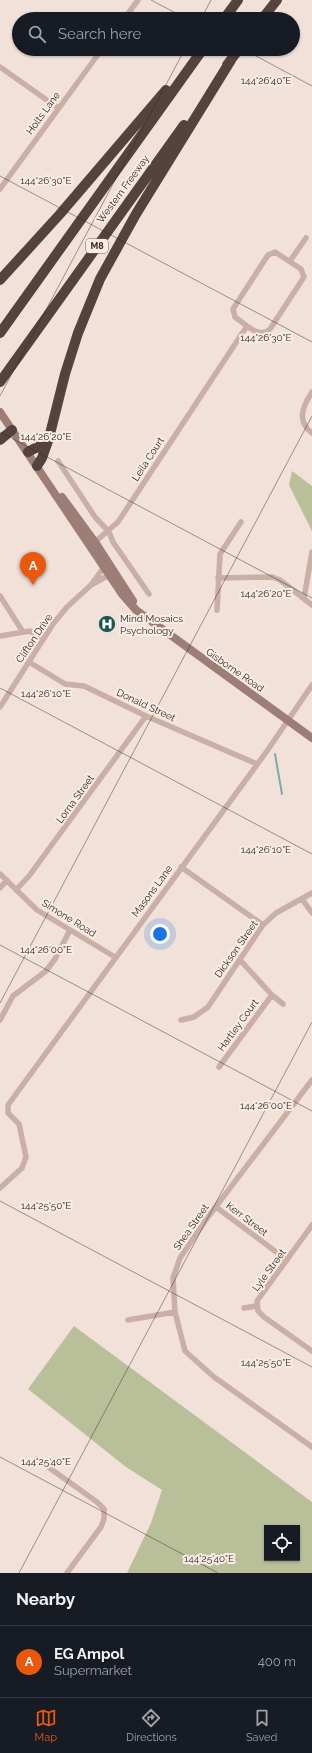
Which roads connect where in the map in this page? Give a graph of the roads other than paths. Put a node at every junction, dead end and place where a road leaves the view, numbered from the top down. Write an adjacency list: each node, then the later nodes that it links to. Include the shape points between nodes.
1 (138, 0): 4 (street)
2 (238, 0): 5 (highway)
3 (276, 0): 6 (highway)
4 (129, 12)
5 (230, 12)
6 (267, 12)
7 (97, 56): 13 (street, Holts Lane)
8 (193, 56): 17 (highway, via 112,154)
9 (198, 56): 19 (highway, Western Freeway)
10 (234, 56): 11 (highway, Western Freeway / M8)
11 (231, 60): 20 (highway, Western Freeway / M8); 23 (highway, via 136,214 100,279 75,341)
12 (0, 67): 13 (street)
13 (58, 108): 14 (street, Holts Lane)
14 (0, 189)
15 (306, 238): 16 (street)
16 (290, 261): 18 (street, via 303,270 304,278 299,286 267,332 259,333); 18 (street, via 278,253 269,254 235,305 234,316)
17 (0, 280)
18 (247, 326): 31 (street, Leila Court)
19 (0, 332)
20 (0, 382)
21 (312, 392): 25 (street, via 303,406 302,417 306,428)
22 (0, 412): 24 (main road, Gisborne Road)
23 (52, 427): 27 (highway, via 41,445); 29 (highway)
24 (12, 430): 26 (highway); 27 (main road, Gisborne Road)
25 (312, 433)
26 (0, 440)
27 (28, 452): 29 (main road, Gisborne Road)
28 (58, 461): 31 (street, via 95,517)
29 (37, 466): 32 (main road, Gisborne Road, via 50,485 70,506)
30 (242, 522): 36 (street, via 220,554)
31 (109, 532): 32 (street, Leila Court); 38 (street, via 113,542)
32 (93, 544): 34 (main road, Gisborne Road)
33 (312, 552): 40 (street)
34 (107, 565): 35 (main road, Gisborne Road); 37 (street)
35 (112, 573): 37 (street); 50 (main road, Gisborne Road, via 146,620)
36 (218, 578): 40 (street, via 272,578 280,580); 42 (street)
37 (91, 585): 45 (street, Clifton Drive, via 67,607)
38 (149, 594)
39 (0, 596): 43 (street)
40 (304, 598): 41 (street)
41 (312, 604)
42 (217, 610)
43 (24, 632): 44 (street); 45 (street, via 30,631)
44 (0, 636)
45 (43, 639): 46 (street, Clifton Drive)
46 (29, 662): 48 (street, Clifton Drive); 49 (street, Donald Street, via 65,684 84,686)
47 (312, 685): 50 (street, Masons Lane)
48 (0, 707)
49 (146, 716): 52 (street, Donald Street); 57 (street, Lorna Street, via 29,876)
50 (288, 720): 51 (main road, Gisborne Road); 52 (street, Masons Lane)
51 (312, 738)
52 (257, 764): 53 (street, Masons Lane)
53 (180, 867): 61 (street); 63 (street, Masons Lane)
54 (0, 874): 55 (street, Simone Road)
55 (7, 880): 56 (street); 57 (street, Simone Road)
56 (0, 888)
57 (16, 890): 62 (street, Simone Road, via 37,910)
58 (312, 893): 59 (street, Dickson Street)
59 (302, 899): 60 (street); 61 (street, Dickson Street, via 276,913)
60 (312, 913)
61 (263, 925): 64 (street, Dickson Street)
62 (70, 930): 63 (street, Simone Road); 67 (street, via 46,971 13,996)
63 (114, 958): 71 (street, Masons Lane, via 7,1109 10,1116 19,1124 26,1157 22,1168)
64 (240, 960): 65 (street, Hartley Court); 68 (street, Dickson Street, via 208,1007 194,1017)
65 (272, 995): 66 (street, Hartley Court); 69 (street, Hartley Court)
66 (283, 1004)
67 (0, 1020)
68 (181, 1020)
69 (219, 1067)
70 (312, 1080): 72 (street, Shea Street)
71 (0, 1188)
72 (216, 1207): 74 (street, Kerr Street); 77 (street, Shea Street, via 180,1258 173,1278)
73 (312, 1225): 74 (street, Lyle Street)
74 (287, 1260): 75 (street, Lyle Street, via 257,1301)
75 (257, 1306): 76 (street); 79 (street, Lyle Street, via 258,1311 264,1316)
76 (244, 1308)
77 (175, 1312): 78 (street); 80 (street, Shea Street, via 185,1351 214,1377)
78 (128, 1320)
79 (312, 1351)
80 (312, 1447)
81 (37, 1459): 82 (street, via 104,1509 101,1527)
82 (67, 1573)

